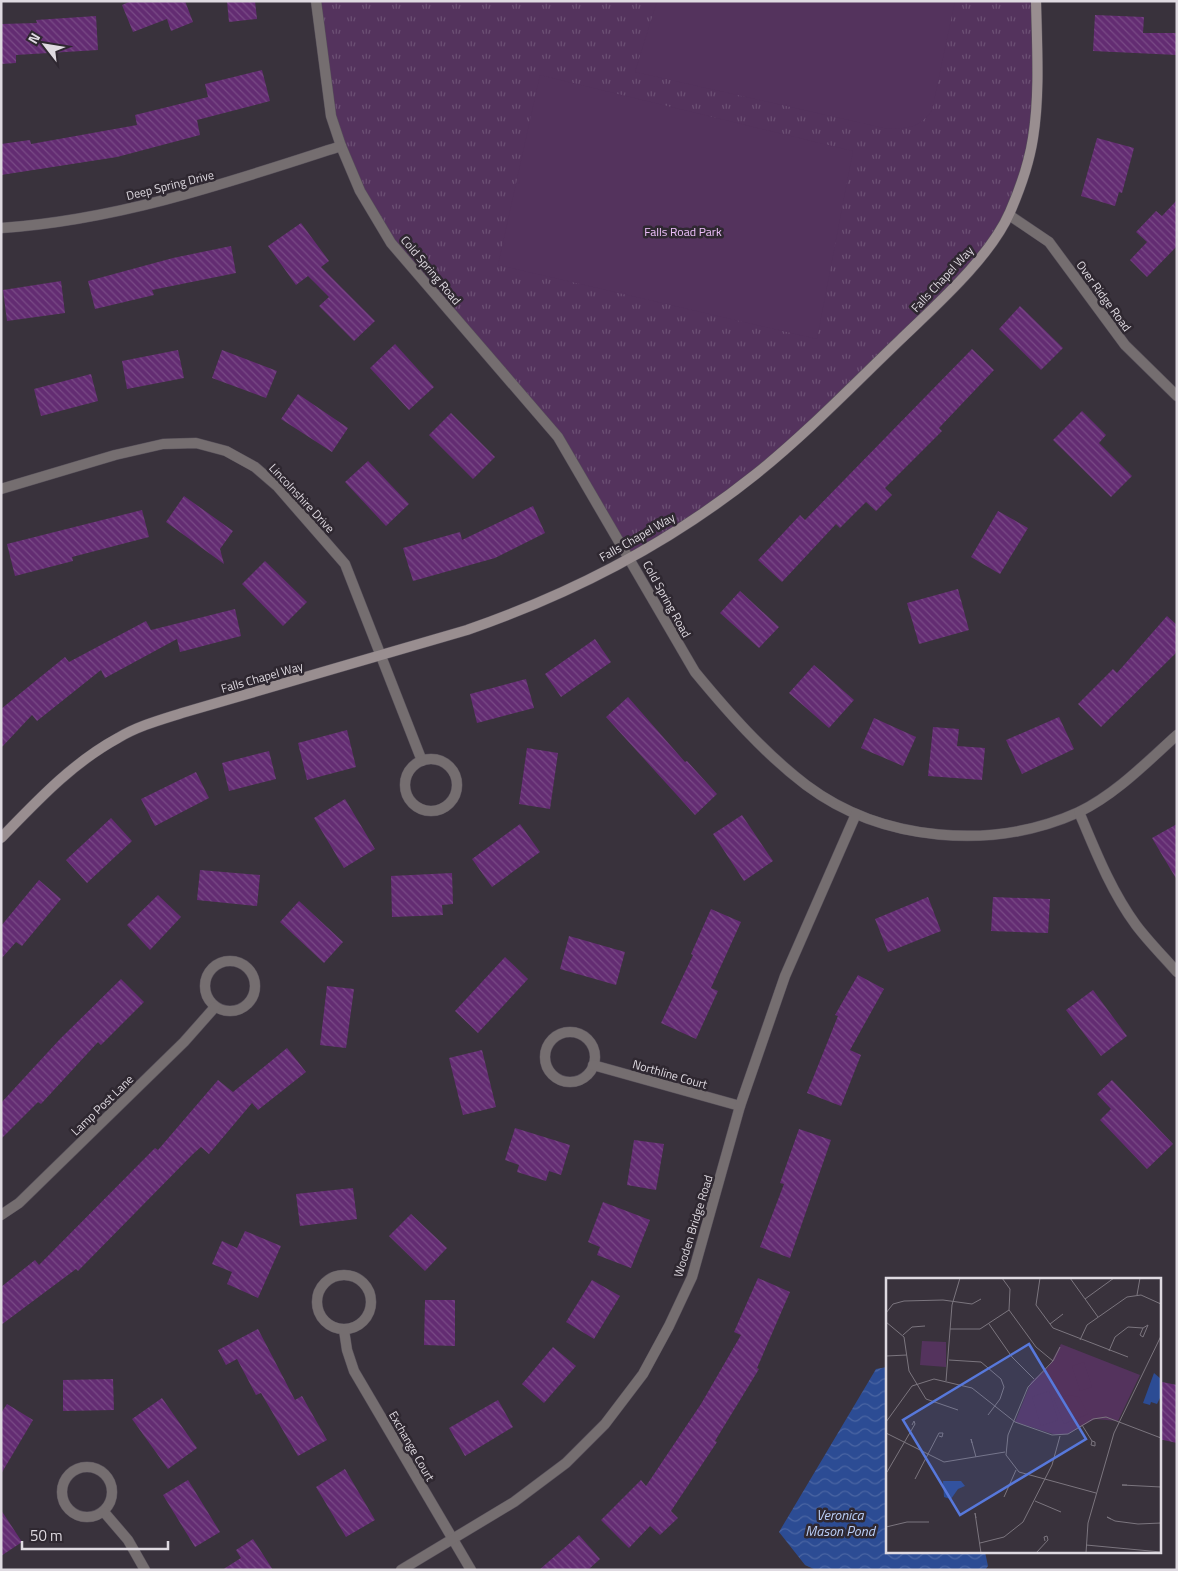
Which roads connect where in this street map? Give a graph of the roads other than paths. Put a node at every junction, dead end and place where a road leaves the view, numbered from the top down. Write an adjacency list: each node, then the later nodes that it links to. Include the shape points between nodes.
1 (316, 1): 3 (street, Cold Spring Road, via 331,116)
2 (1036, 1): 4 (street, Falls Chapel Way, via 1033,138 1024,176)
3 (341, 146): 5 (street, Deep Spring Drive, via 167,200 99,215); 8 (street, Cold Spring Road, via 360,191 391,243 558,437)
4 (1009, 215): 6 (street, Over Ridge Road, via 1049,242 1125,345); 8 (street, Falls Chapel Way, via 982,255 951,291 790,444 719,501)
5 (1, 228)
6 (1177, 396)
7 (1, 489): 9 (street, Lincolnshire Drive, via 163,444 196,443 226,451 255,467 277,486 345,564)
8 (630, 559): 9 (street, Falls Chapel Way, via 514,614); 13 (street, Cold Spring Road, via 695,672 714,695 786,768 815,791)
9 (381, 655): 11 (street, Lincolnshire Drive); 14 (street, Falls Chapel Way, via 182,713 118,737 87,756 58,780)
10 (1177, 735): 12 (street, Cold Spring Road, via 1125,781)
11 (422, 761): 11 (street, via 406,778 407,794 417,807 440,810 453,800 457,784 455,776 452,769 438,760)
12 (1079, 812): 13 (street, Cold Spring Road, via 1025,829 966,836 920,832); 15 (street, via 1101,865 1136,925)
13 (856, 814): 18 (street, Wooden Bridge Road, via 785,976)
14 (1, 838)
15 (1177, 972)
16 (215, 1007): 16 (street, via 237,1010 250,1001 255,986 244,966 230,961 209,971 206,994); 19 (street, Lamp Post Lane, via 184,1042 19,1204)
17 (593, 1065): 17 (street, via 593,1048 582,1035 573,1032 556,1036 546,1049 546,1066 558,1079 575,1081 589,1073); 18 (street, Northline Court)
18 (740, 1106): 22 (street, Wooden Bridge Road, via 692,1277 644,1374 605,1424 566,1463 514,1502)
19 (1, 1215)
20 (344, 1330): 20 (street, via 360,1324 370,1310 371,1302 366,1286 343,1275 327,1281 317,1303 322,1319); 22 (street, Exchange Court, via 346,1350 354,1372)
21 (104, 1512): 21 (street, via 110,1505 113,1487 104,1472 88,1466 71,1472 62,1487 65,1504 71,1511 87,1518); 23 (street, via 128,1540)
22 (453, 1539): 24 (street, Wooden Bridge Road); 25 (street, Exchange Court)
23 (145, 1570)
24 (401, 1570)
25 (470, 1570)

